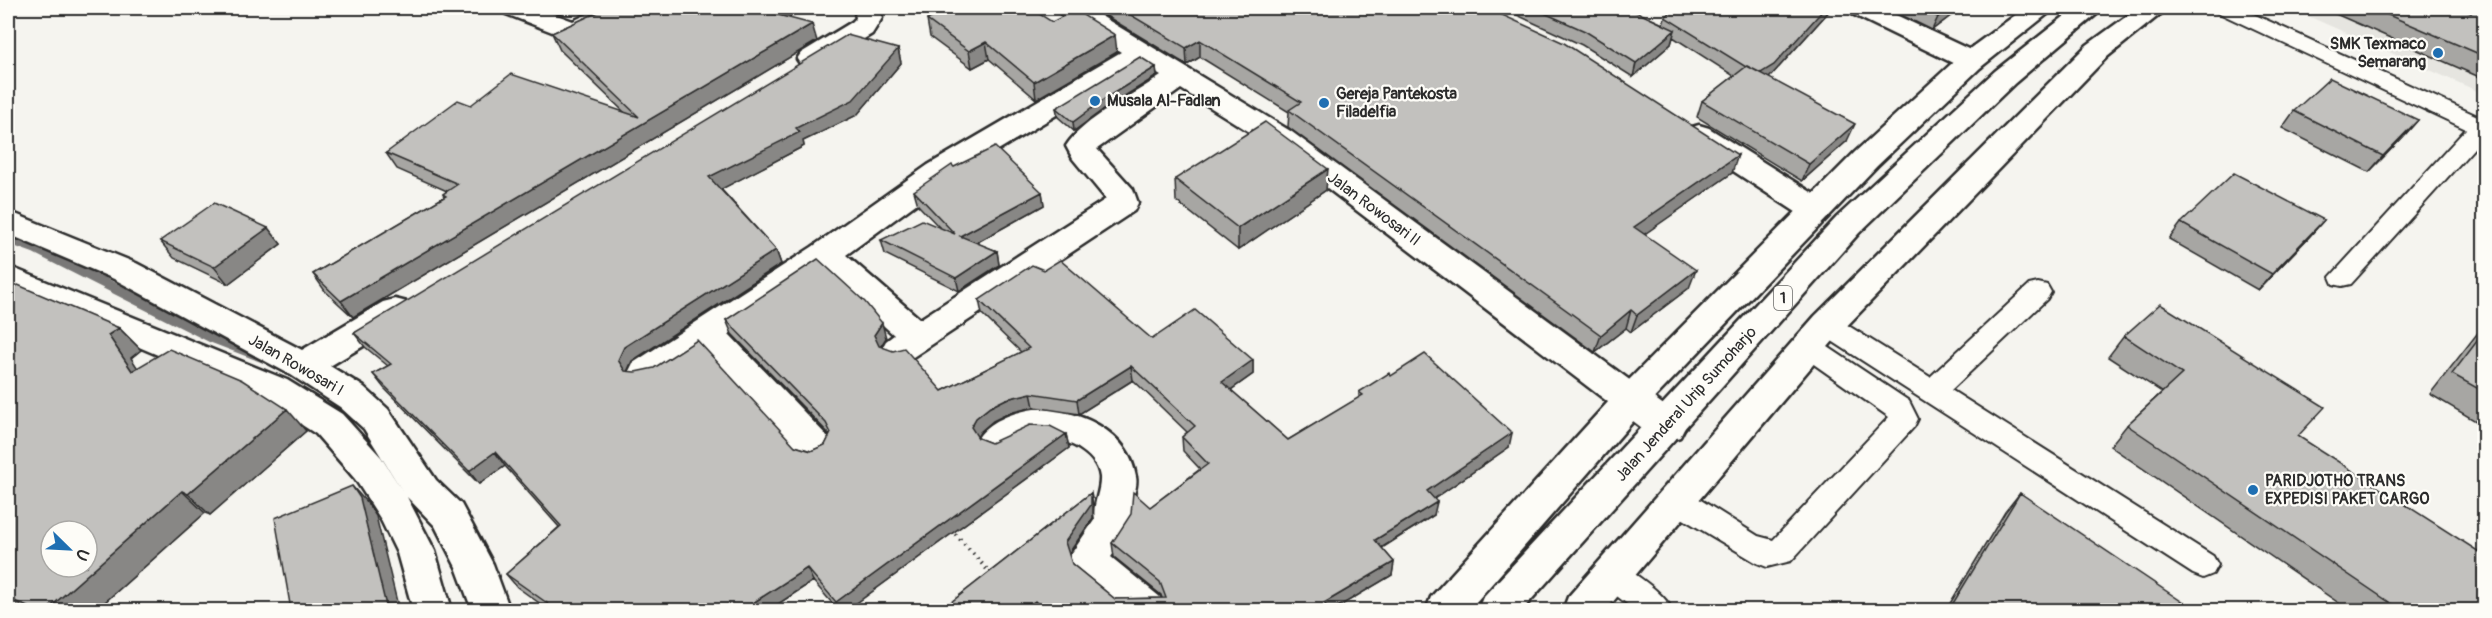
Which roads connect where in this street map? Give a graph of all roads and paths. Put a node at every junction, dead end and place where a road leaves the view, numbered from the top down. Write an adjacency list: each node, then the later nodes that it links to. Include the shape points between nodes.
1 (515, 8): 2 (main road, via 579,29)
2 (620, 8)
3 (867, 8): 12 (main road, via 869,18 862,28)
4 (1860, 8): 11 (main road)
5 (2043, 8): 11 (main road)
6 (2091, 8): 29 (main road, Jalan Jenderal Urip Sumoharjo / 1, via 2005,77 1848,225)
7 (2155, 8): 24 (main road, via 2097,51)
8 (2224, 8): 15 (lane)
9 (1081, 10): 10 (main road, Jalan Rowosari II)
10 (1141, 52): 13 (main road, Jalan Rowosari II); 18 (main road, via 939,172)
11 (1971, 62): 16 (main road)
12 (792, 71)
13 (1182, 76): 18 (main road, via 1081,146 1122,196 1123,203 908,343); 28 (main road, Jalan Rowosari II, via 1282,140)
14 (1679, 122): 16 (main road)
15 (2483, 127): 19 (lane)
16 (1816, 210): 28 (main road)
17 (8, 222): 25 (main road, Jalan Rowosari I, via 125,271)
18 (825, 254): 23 (main road)
19 (2342, 277)
20 (8, 278): 37 (main road, Jalan Rowosari I, via 275,390 329,424 368,468 393,507 416,551)
21 (2038, 292): 27 (lane)
22 (415, 298): 25 (main road)
23 (707, 333): 26 (main road); 31 (main road)
24 (1817, 336): 27 (lane); 32 (main road); 32 (lane, via 1899,409 1904,419 1781,552 1767,554 1748,545)
25 (303, 366): 38 (main road, Jalan Rowosari I, via 352,397 376,419 423,491 448,515 474,564)
26 (645, 373)
27 (1932, 392): 34 (lane)
28 (1631, 400): 29 (main road, Jalan Rowosari II); 40 (main road)
29 (1667, 427): 41 (main road, Jalan Jenderal Urip Sumoharjo / 1)
30 (995, 440): 39 (main road, via 1016,428 1050,422 1094,439 1107,452 1118,475 1110,510 1114,519 1088,557)
31 (816, 448)
32 (1675, 499): 35 (main road)
33 (949, 528): 36 (path)
34 (2203, 565)
35 (1612, 575): 42 (main road); 43 (lane)
36 (996, 579)
37 (432, 610)
38 (491, 610)
39 (1146, 610)
40 (1445, 610)
41 (1497, 610)
42 (1582, 610)
43 (1657, 610)

